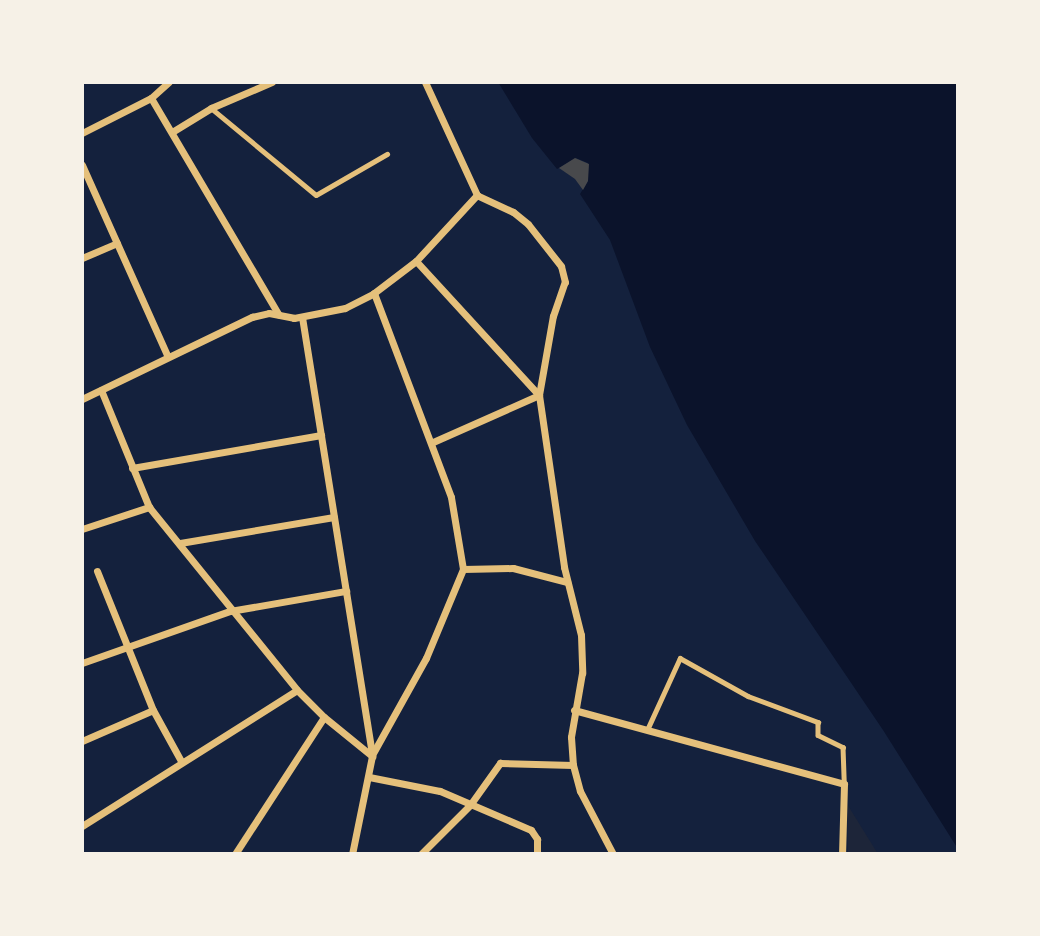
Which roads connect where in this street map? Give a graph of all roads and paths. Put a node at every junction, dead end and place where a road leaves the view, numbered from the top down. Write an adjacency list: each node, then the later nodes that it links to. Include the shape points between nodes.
1 (169, 82): 4 (street)
2 (272, 82): 5 (street)
3 (425, 82): 10 (street)
4 (151, 98): 6 (street); 7 (street)
5 (211, 108): 6 (street); 8 (lane, via 316,195)
6 (172, 132): 15 (street)
7 (82, 134)
8 (387, 154)
9 (82, 165): 11 (street)
10 (477, 195): 13 (street); 19 (street, via 521,217 564,271)
11 (117, 243): 12 (street); 17 (street)
12 (82, 258)
13 (416, 261): 14 (street); 19 (street)
14 (374, 293): 16 (street, via 345,308); 22 (street)
15 (278, 314): 16 (street); 17 (street, via 252,317)
16 (302, 317): 21 (street)
17 (169, 358): 18 (street)
18 (101, 390): 20 (street); 23 (street)
19 (539, 395): 22 (street); 30 (street)
20 (82, 399)
21 (321, 435): 23 (street); 25 (street)
22 (433, 442): 28 (street, via 452,497)
23 (132, 468): 24 (street)
24 (149, 507): 26 (street); 27 (street)
25 (334, 517): 27 (street); 31 (street)
26 (82, 529)
27 (180, 543): 32 (street)
28 (463, 569): 30 (street, via 513,568); 41 (street, via 426,658)
29 (97, 571): 33 (street)
30 (567, 582): 37 (street, via 578,617 582,654)
31 (346, 592): 32 (street); 41 (street)
32 (230, 611): 33 (street); 35 (street)
33 (128, 647): 34 (street); 36 (street)
34 (82, 663)
35 (297, 690): 38 (street); 42 (street)
36 (153, 710): 40 (street); 42 (street)
37 (574, 710): 39 (street); 43 (street)
38 (324, 717): 41 (street); 48 (street)
39 (647, 730): 45 (street); 45 (lane, via 680,658 748,696 818,722 818,735 843,747)
40 (82, 741)
41 (372, 756): 44 (street)
42 (181, 761): 47 (street)
43 (573, 765): 46 (street, via 500,763); 52 (street, via 580,790)
44 (369, 778): 46 (street, via 440,791); 49 (street)
45 (844, 784): 53 (street)
46 (470, 805): 50 (street); 51 (street, via 531,830 537,839)
47 (82, 826)
48 (234, 854)
49 (352, 854)
50 (421, 854)
51 (537, 854)
52 (613, 854)
53 (842, 854)

